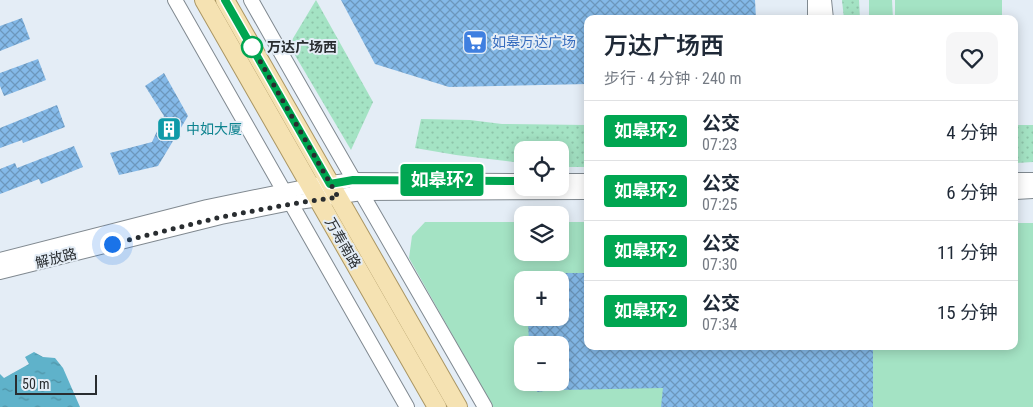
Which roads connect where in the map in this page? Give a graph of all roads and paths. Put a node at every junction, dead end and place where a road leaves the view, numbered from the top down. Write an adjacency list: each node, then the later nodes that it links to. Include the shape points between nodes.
1 (175, 0): 15 (street)
2 (204, 0): 20 (main road, 万寿南路)
3 (225, 0): 16 (main road, 万寿南路)
4 (251, 0): 9 (street)
5 (815, 0): 7 (street)
6 (824, 0): 8 (street)
7 (815, 15)
8 (826, 15)
9 (353, 180): 12 (street); 16 (street); 21 (street)
10 (1018, 180): 11 (street)
11 (1033, 180)
12 (514, 181)
13 (569, 181): 14 (street)
14 (584, 181)
15 (284, 190): 20 (street, 解放路); 22 (street); 23 (street, 解放路)
16 (334, 190): 20 (street); 21 (street); 27 (main road, 万寿南路)
17 (584, 192): 21 (street)
18 (1018, 192): 19 (street)
19 (1033, 192)
20 (314, 193): 22 (street, 解放路); 26 (main road, 万寿南路)
21 (362, 193): 28 (street)
22 (291, 204): 24 (street, 解放路, via 221,217); 25 (street)
23 (0, 260)
24 (0, 272)
25 (407, 407)
26 (437, 407)
27 (458, 407)
28 (485, 407)

